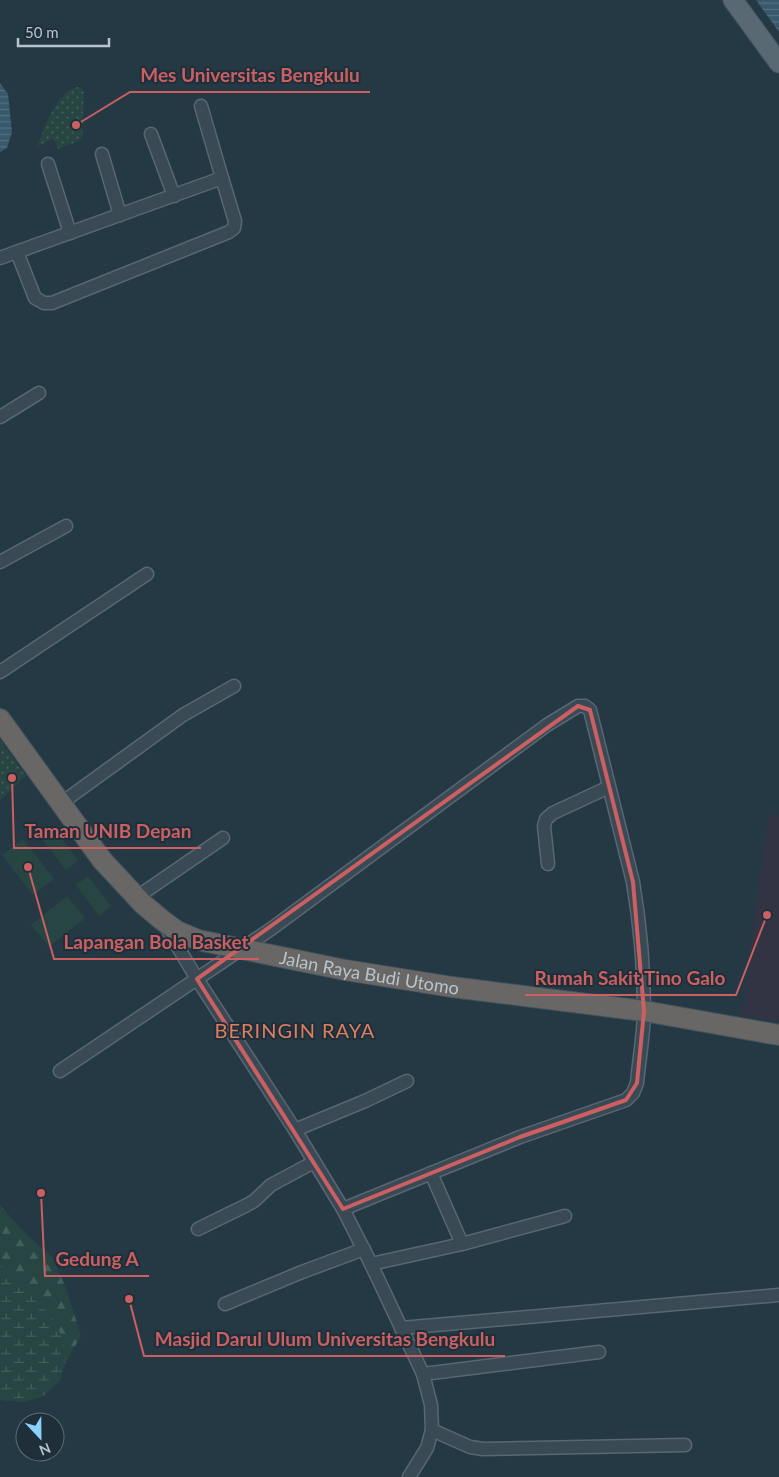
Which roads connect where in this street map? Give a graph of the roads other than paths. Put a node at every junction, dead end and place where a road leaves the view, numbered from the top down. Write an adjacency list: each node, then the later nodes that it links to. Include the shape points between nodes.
1 (733, 0): 2 (main road)
2 (779, 64)
3 (201, 106): 7 (street)
4 (151, 134): 8 (street)
5 (102, 154): 9 (street)
6 (48, 164): 10 (street)
7 (222, 178): 8 (street); 11 (street, via 235,221 229,232 52,303 35,298)
8 (174, 196): 9 (street)
9 (120, 215): 10 (street)
10 (70, 233): 11 (street)
11 (17, 252): 12 (street)
12 (0, 258)
13 (39, 393): 14 (street)
14 (0, 416)
15 (66, 526): 16 (street)
16 (0, 562)
17 (147, 574): 18 (street)
18 (0, 672)
19 (234, 686): 22 (street, via 183,715)
20 (0, 719): 22 (highway, Jalan Raya Budi Utomo)
21 (609, 787): 24 (street, via 546,819); 27 (street, via 590,710 578,706 547,725); 29 (street, via 637,904)
22 (60, 804): 25 (highway, Jalan Raya Budi Utomo, via 102,860)
23 (224, 838): 25 (street)
24 (548, 864)
25 (137, 897): 26 (highway, Jalan Raya Budi Utomo)
26 (162, 920): 27 (highway, Jalan Raya Budi Utomo, via 198,940); 28 (street)
27 (242, 948): 28 (street); 29 (highway, Jalan Raya Budi Utomo, via 344,970)
28 (197, 979): 31 (street); 33 (street)
29 (644, 1011): 30 (highway, Jalan Raya Budi Utomo); 35 (street, via 637,1083 626,1100 520,1137)
30 (779, 1035)
31 (60, 1071)
32 (407, 1080): 33 (street)
33 (295, 1130): 34 (street)
34 (314, 1162): 36 (street); 38 (street, via 271,1185 247,1206)
35 (431, 1173): 36 (street); 39 (street)
36 (343, 1209): 40 (street)
37 (566, 1216): 39 (street)
38 (198, 1229)
39 (462, 1244): 41 (street)
40 (364, 1250): 41 (street); 43 (street)
41 (371, 1264): 44 (street)
42 (779, 1295): 44 (street)
43 (225, 1304)
44 (401, 1328): 46 (street)
45 (600, 1352): 46 (street)
46 (423, 1374): 47 (street, via 431,1405)
47 (432, 1430): 48 (street, via 470,1447 483,1449); 49 (street, via 427,1448)
48 (685, 1445)
49 (410, 1477)

